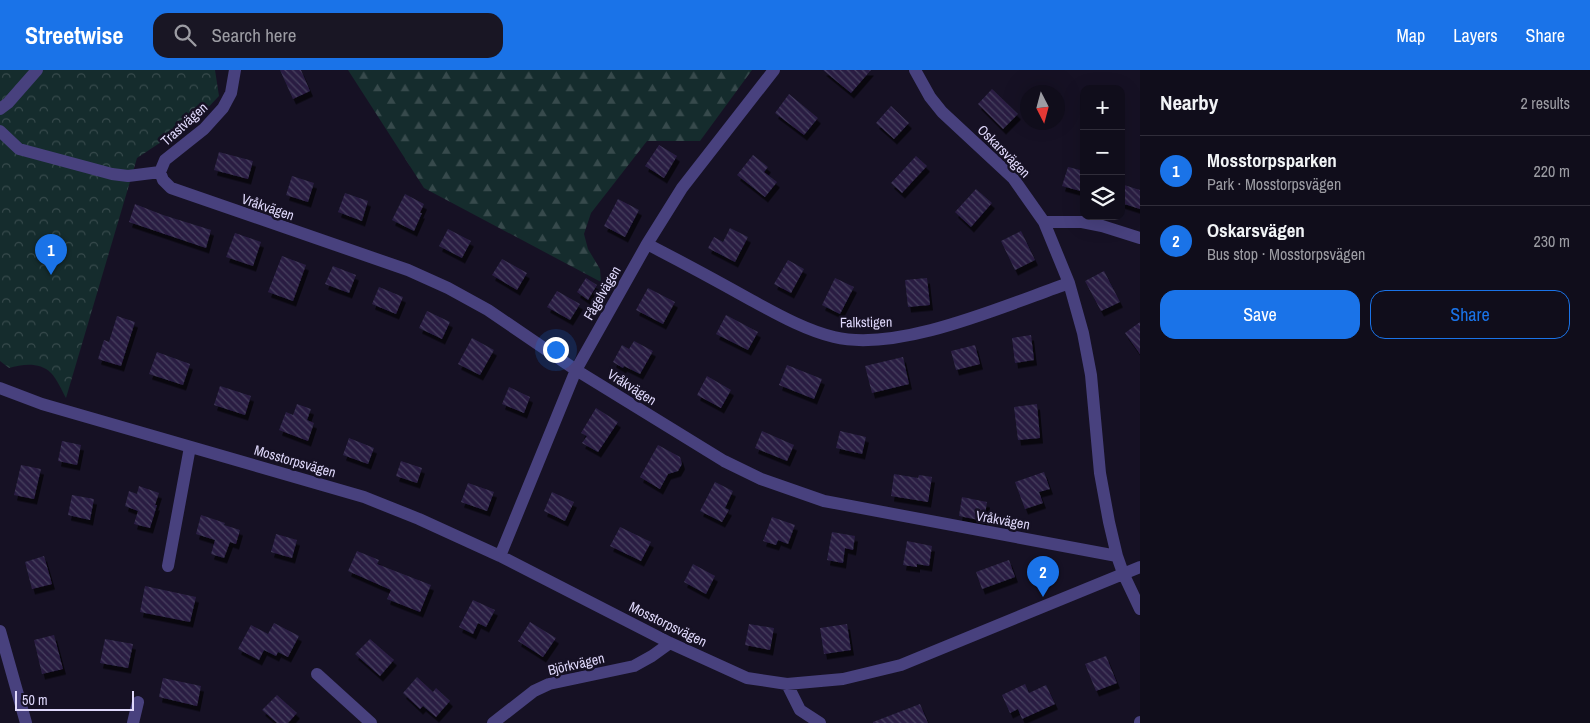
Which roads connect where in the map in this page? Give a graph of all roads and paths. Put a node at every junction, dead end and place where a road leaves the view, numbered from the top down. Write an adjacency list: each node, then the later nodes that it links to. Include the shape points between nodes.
1 (37, 70): 5 (street)
2 (236, 70): 7 (street, Trastvägen, via 231,93 223,108 204,129 165,160)
3 (774, 70): 10 (street, Fågelvägen, via 682,188)
4 (915, 70): 8 (street, Oskarsvägen, via 942,112 1014,178)
5 (0, 109)
6 (0, 131): 7 (street, via 19,149 112,174 128,176)
7 (160, 172): 12 (street, Vråkvägen, via 171,188 408,270 448,288 488,310)
8 (1044, 222): 9 (street, via 1082,222); 11 (street, Oskarsvägen)
9 (1140, 238)
10 (647, 244): 11 (street, Falkstigen, via 784,318 836,338 882,339 910,335 951,325); 12 (street, Fågelvägen)
11 (1069, 283): 16 (street, Oskarsvägen, via 1091,375 1100,473)
12 (576, 370): 15 (street, Fågelvägen); 16 (street, Vråkvägen, via 724,461 793,492 834,503)
13 (0, 388): 14 (street, Mosstorpsvägen, via 42,404)
14 (190, 447): 15 (street, Mosstorpsvägen, via 364,497); 17 (street)
15 (500, 556): 22 (street, Mosstorpsvägen)
16 (1117, 556): 19 (street, Oskarsvägen)
17 (168, 566)
18 (1140, 567): 19 (street, Mosstorpsvägen)
19 (1123, 573): 20 (street, Oskarsvägen); 24 (street, Mosstorpsvägen, via 901,665 843,679)
20 (1140, 609)
21 (0, 631): 26 (street)
22 (670, 643): 24 (street, Mosstorpsvägen, via 747,678); 29 (street, Björkvägen, via 634,666 549,684 534,691)
23 (317, 674): 28 (street)
24 (787, 684): 30 (street, via 800,710)
25 (138, 702): 27 (street)
26 (26, 723)
27 (133, 723)
28 (370, 723)
29 (493, 723)
30 (820, 723)

